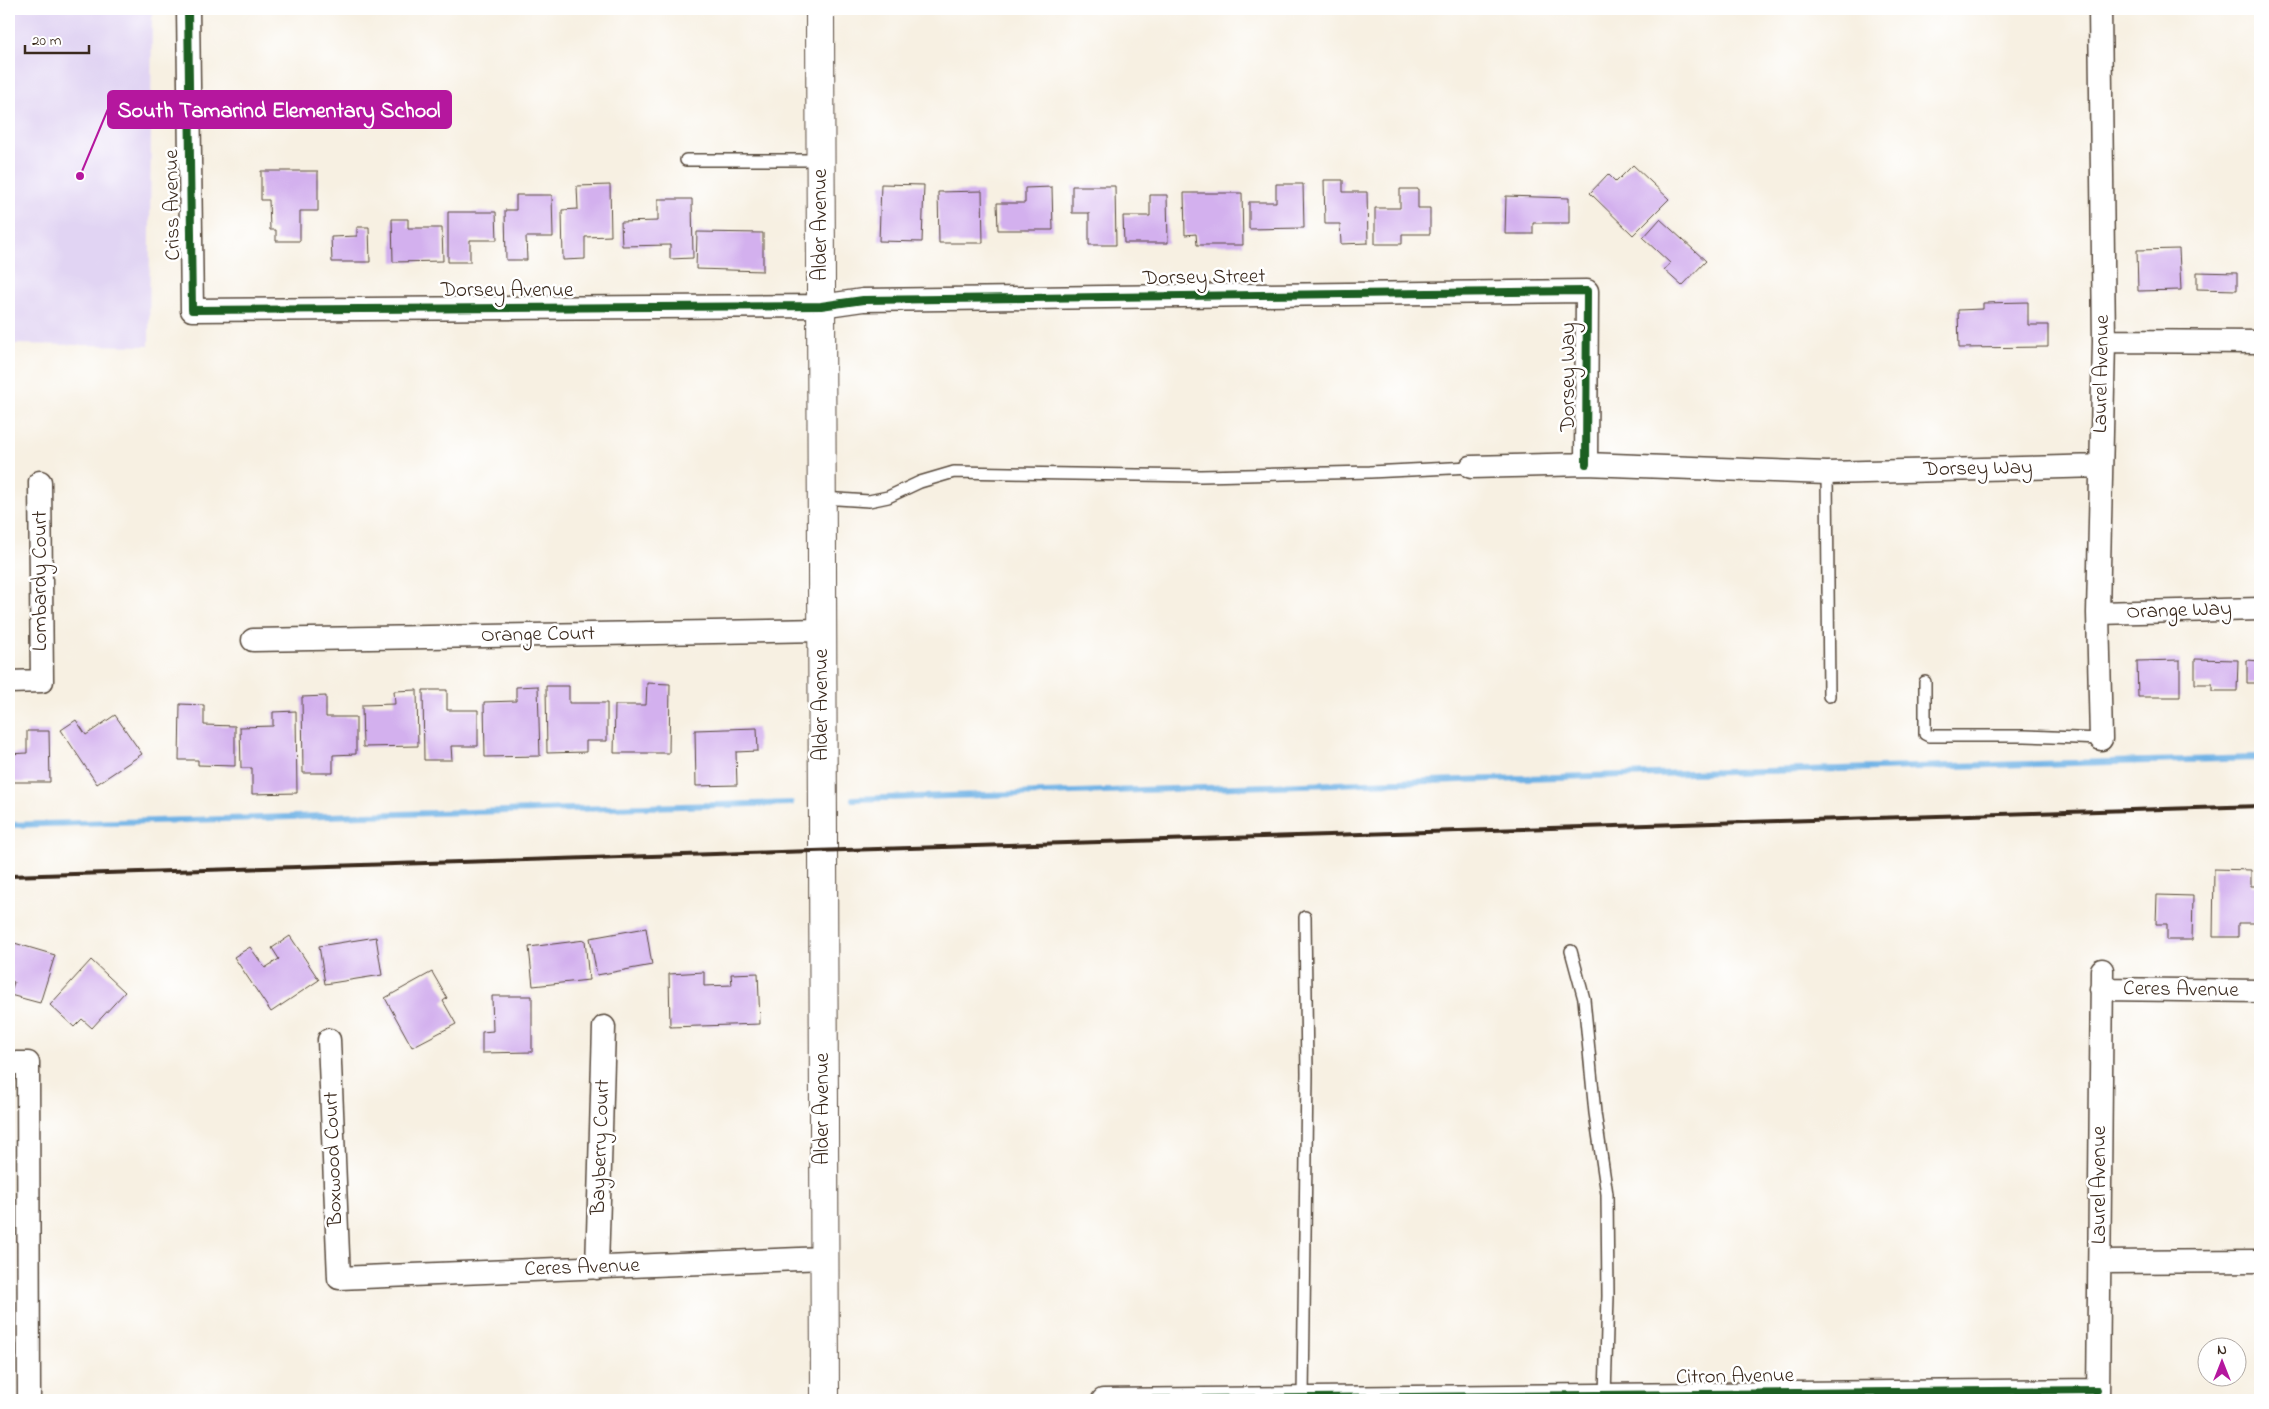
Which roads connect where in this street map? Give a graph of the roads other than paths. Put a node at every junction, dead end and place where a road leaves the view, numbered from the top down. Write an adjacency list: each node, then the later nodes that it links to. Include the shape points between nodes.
1 (188, 9): 8 (street, Criss Avenue)
2 (820, 9): 5 (main road, Alder Avenue)
3 (2100, 9): 9 (street, Laurel Avenue)
4 (686, 160): 5 (lane)
5 (821, 160): 7 (main road, Alder Avenue)
6 (1587, 291): 7 (street, Dorsey Street, via 863,300); 11 (street, Dorsey Way)
7 (821, 306): 8 (street, Dorsey Avenue); 16 (main road, Alder Avenue)
8 (192, 310)
9 (2104, 341): 10 (street); 12 (street, Laurel Avenue)
10 (2260, 342)
11 (1586, 464): 13 (street, Dorsey Way); 14 (street, Dorsey Way)
12 (2101, 466): 14 (street, Dorsey Way); 18 (street, Laurel Avenue)
13 (1471, 467): 16 (lane, via 1201,476 954,472 920,482 888,498 869,501)
14 (1827, 473): 23 (lane)
15 (40, 482): 21 (street, Lombardy Court, via 42,680)
16 (822, 498): 19 (main road, Alder Avenue)
17 (2260, 609): 18 (street, Orange Way)
18 (2098, 613): 24 (street, Laurel Avenue)
19 (822, 630): 20 (street, Orange Court); 32 (main road, Alder Avenue)
20 (253, 640)
21 (9, 682)
22 (1925, 682): 24 (lane, via 1925,734 1929,736)
23 (1829, 696)
24 (2101, 739)
25 (1305, 917): 39 (lane, via 1307,1073)
26 (1571, 951): 37 (lane, via 1584,999 1595,1114 1607,1194)
27 (2102, 980): 28 (street, Ceres Avenue); 34 (street, Laurel Avenue)
28 (2260, 991)
29 (604, 1027): 35 (street, Bayberry Court)
30 (329, 1040): 36 (street, Boxwood Court)
31 (18, 1062): 42 (street)
32 (824, 1258): 35 (street, Ceres Avenue); 43 (main road, Alder Avenue)
33 (2260, 1261): 34 (street)
34 (2100, 1262): 38 (street, Laurel Avenue)
35 (597, 1268): 36 (street, Ceres Avenue)
36 (339, 1278)
37 (1605, 1395): 38 (street, Citron Avenue); 41 (street, Citron Avenue)
38 (2098, 1395)
39 (1303, 1398): 40 (street, Citron Avenue); 41 (street, Citron Avenue)
40 (1278, 1399): 44 (street, Citron Avenue)
41 (1357, 1399)
42 (29, 1400)
43 (825, 1400)
44 (1103, 1400)

